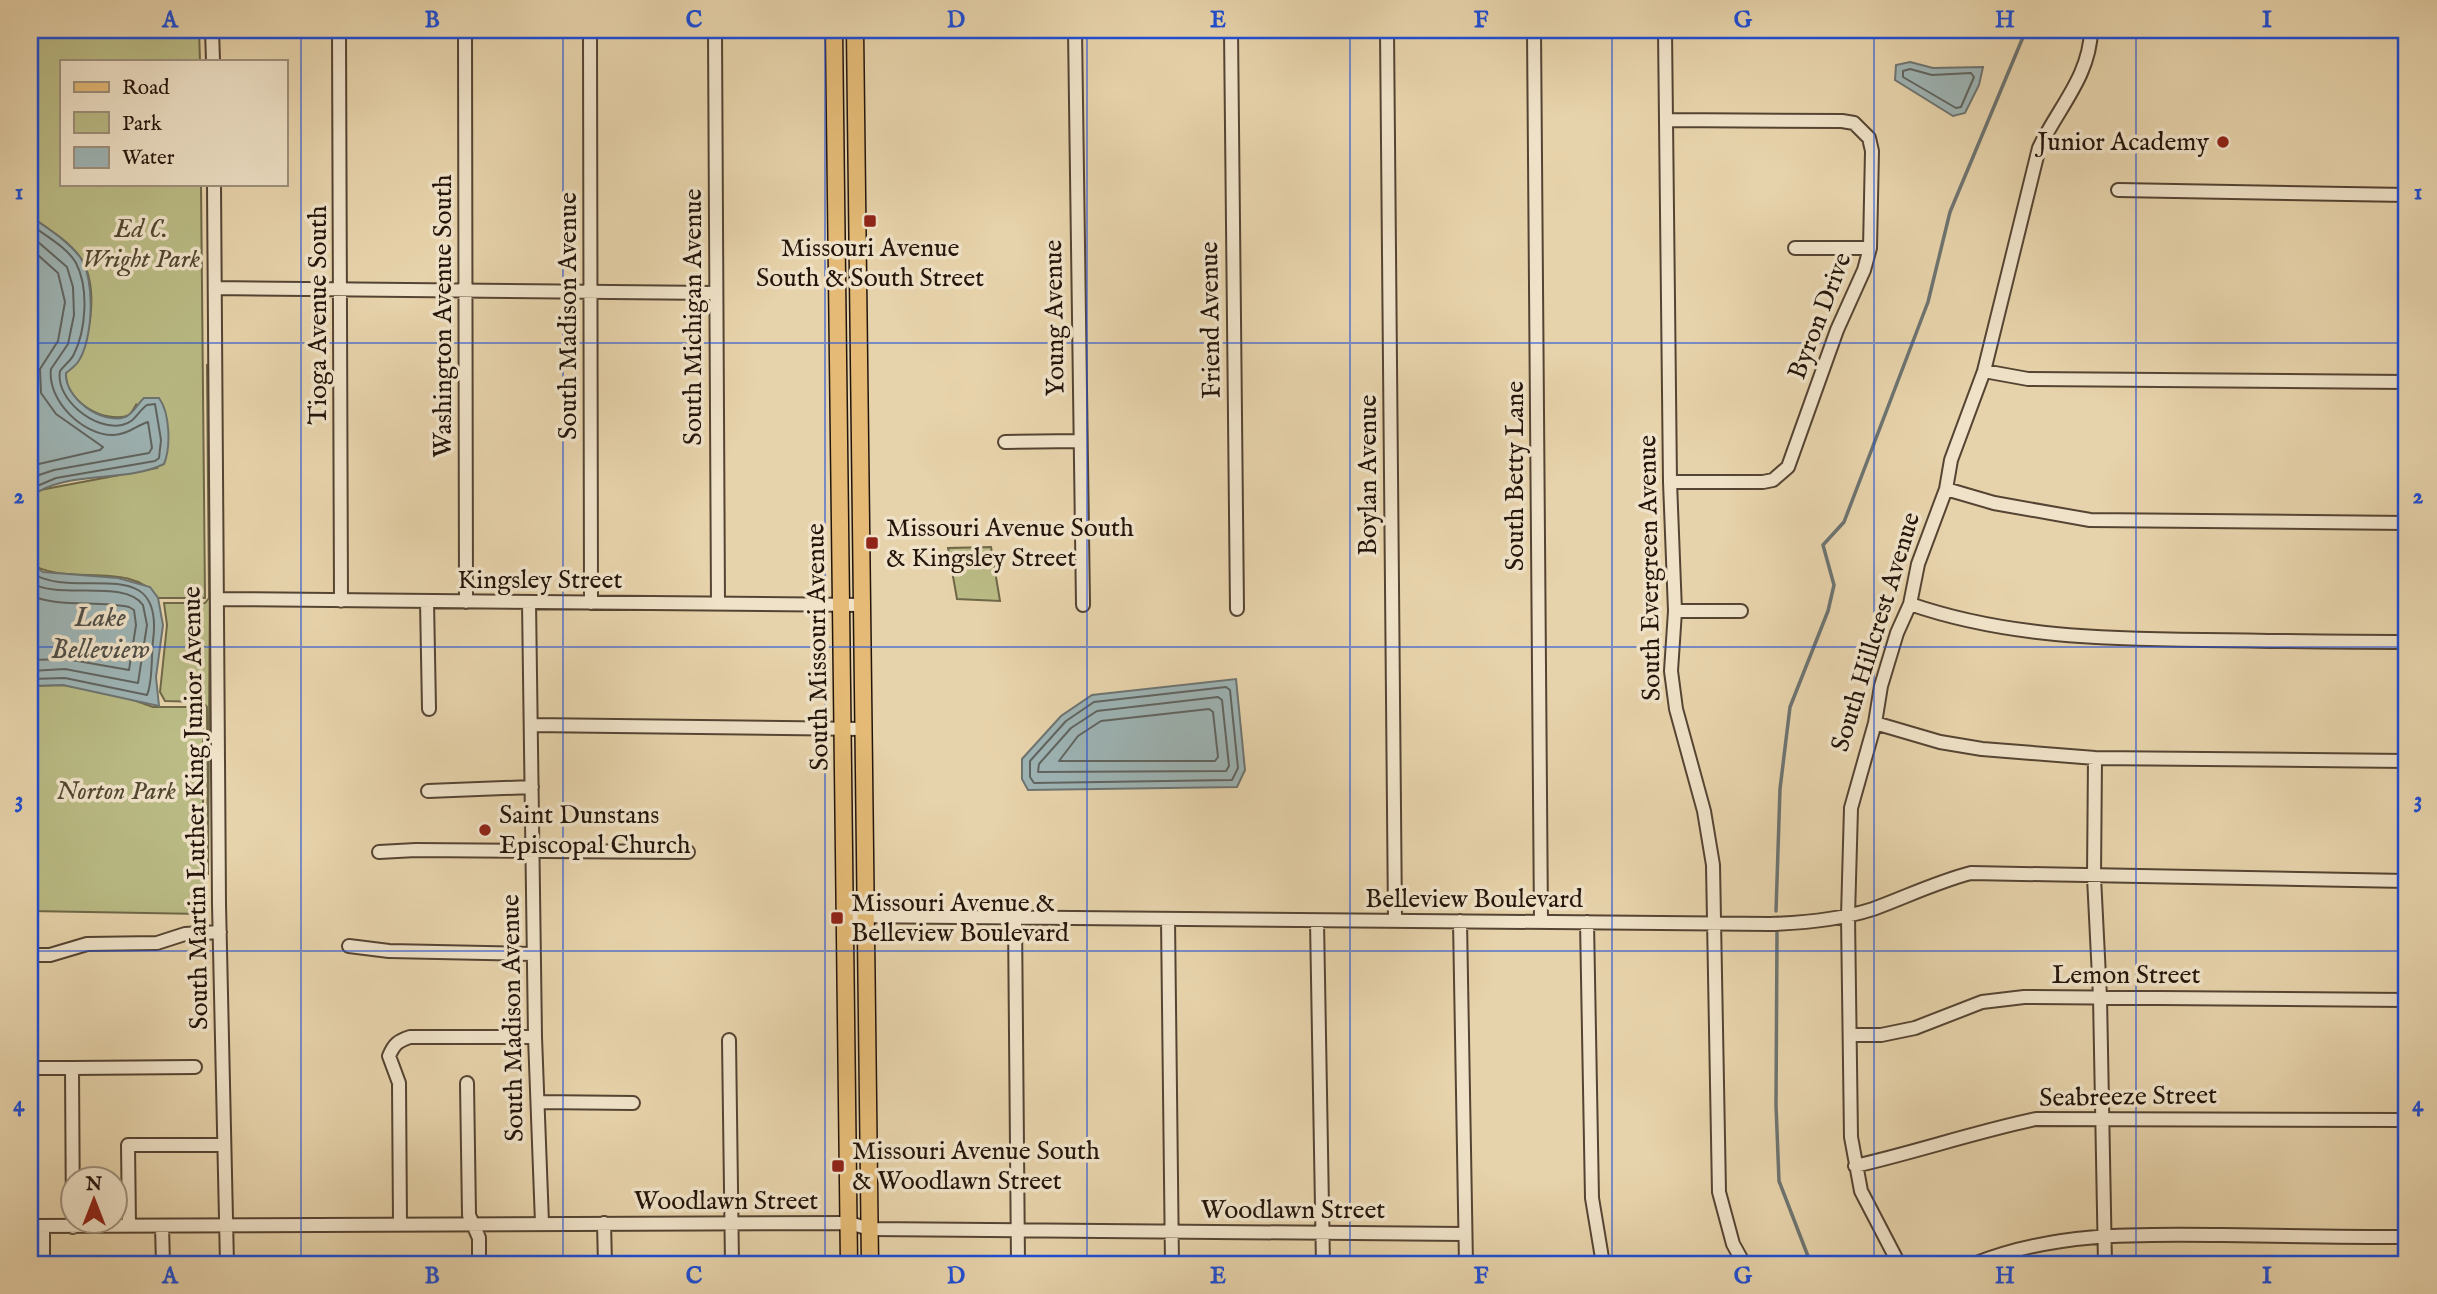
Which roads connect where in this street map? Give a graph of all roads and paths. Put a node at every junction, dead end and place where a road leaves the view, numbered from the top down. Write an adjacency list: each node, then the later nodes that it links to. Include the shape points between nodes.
1 (212, 30): 14 (street)
2 (340, 30): 22 (street, Tioga Avenue South)
3 (465, 30): 23 (street, Washington Avenue South)
4 (590, 30): 24 (street, South Madison Avenue)
5 (715, 30): 25 (street, South Michigan Avenue)
6 (834, 30): 41 (main road, South Missouri Avenue)
7 (855, 30): 42 (main road, South Missouri Avenue)
8 (1075, 30): 29 (street, Young Avenue)
9 (1231, 30): 44 (street, Friend Avenue)
10 (1387, 30): 67 (street, Boylan Avenue)
11 (1534, 30): 70 (street, South Betty Lane)
12 (1665, 30): 15 (street, South Evergreen Avenue)
13 (2091, 30): 26 (street, South Hillcrest Avenue, via 2086,67 2039,148)
14 (213, 60)
15 (1667, 120): 20 (street, Byron Drive, via 1854,123 1869,138 1872,151); 30 (street, South Evergreen Avenue)
16 (214, 186): 21 (street, South Martin Luther King Junior Avenue)
17 (2118, 190): 18 (street)
18 (2407, 195)
19 (1795, 248): 20 (street)
20 (1870, 248): 30 (street, Byron Drive, via 1788,467 1773,480)
21 (215, 288): 22 (street); 33 (street, South Martin Luther King Junior Avenue)
22 (340, 289): 23 (street); 34 (street, Tioga Avenue South)
23 (465, 291): 24 (street); 36 (street, Washington Avenue South)
24 (591, 292): 25 (street); 38 (street, South Madison Avenue)
25 (715, 293): 39 (street, South Michigan Avenue)
26 (1984, 371): 27 (street, via 2028,379); 31 (street, South Hillcrest Avenue, via 1951,460)
27 (2407, 382)
28 (1005, 442): 29 (street)
29 (1079, 442): 43 (street, Young Avenue)
30 (1670, 482): 45 (street, South Evergreen Avenue)
31 (1946, 489): 32 (street, via 1994,503 2090,520); 40 (street, South Hillcrest Avenue, via 1918,564)
32 (2407, 523)
33 (217, 600): 34 (street, Kingsley Street); 73 (street, South Martin Luther King Junior Avenue)
34 (341, 601): 35 (street, Kingsley Street)
35 (427, 601): 36 (street, Kingsley Street); 48 (street)
36 (466, 602): 37 (street, Kingsley Street)
37 (529, 602): 38 (street, Kingsley Street); 50 (street, South Madison Avenue)
38 (591, 603): 39 (street, Kingsley Street)
39 (718, 604): 41 (street, Kingsley Street)
40 (1910, 604): 47 (street, via 1998,629 2104,639); 49 (street, South Hillcrest Avenue, via 1889,659)
41 (841, 605): 42 (street, Kingsley Street); 51 (main road, South Missouri Avenue)
42 (862, 605): 52 (main road, South Missouri Avenue)
43 (1083, 605)
44 (1237, 609)
45 (1675, 611): 46 (street); 72 (street, South Evergreen Avenue, via 1671,671 1676,709 1704,811 1713,865)
46 (1741, 611)
47 (2407, 642)
48 (429, 709)
49 (1875, 723): 53 (street, via 1940,743); 62 (street, South Hillcrest Avenue, via 1851,808)
50 (531, 725): 51 (street); 55 (street, South Madison Avenue)
51 (842, 729): 52 (street); 63 (main road, South Missouri Avenue)
52 (864, 729): 64 (main road, South Missouri Avenue)
53 (2095, 758): 54 (street); 60 (street)
54 (2407, 761)
55 (532, 787): 56 (street); 57 (street, South Madison Avenue)
56 (428, 791)
57 (532, 851): 58 (street); 59 (street); 75 (street, South Madison Avenue)
58 (379, 852)
59 (688, 852)
60 (2094, 877): 61 (street, Belleview Boulevard); 62 (street, Belleview Boulevard, via 1971,873); 77 (street)
61 (2407, 881)
62 (1848, 915): 72 (street, Belleview Boulevard, via 1810,923); 79 (street, South Hillcrest Avenue)
63 (845, 916): 64 (street, Belleview Boulevard); 97 (main road, South Missouri Avenue)
64 (866, 916): 65 (street, Belleview Boulevard); 105 (main road, South Missouri Avenue)
65 (1015, 917): 66 (street, Belleview Boulevard); 106 (street)
66 (1168, 919): 68 (street, Belleview Boulevard); 107 (street)
67 (1395, 920): 68 (street, Belleview Boulevard); 69 (street, Belleview Boulevard)
68 (1317, 921): 108 (street)
69 (1460, 921): 70 (street, Belleview Boulevard); 109 (street)
70 (1541, 922): 71 (street, Belleview Boulevard)
71 (1587, 922): 72 (street, Belleview Boulevard); 124 (street, via 1591,1198)
72 (1713, 923): 125 (street, South Evergreen Avenue, via 1719,1192 1733,1244)
73 (219, 932): 76 (street, via 185,934 157,943 87,944 50,955); 90 (street, South Martin Luther King Junior Avenue)
74 (349, 946): 75 (street)
75 (534, 954): 80 (street, South Madison Avenue)
76 (30, 955)
77 (2100, 997): 78 (street, Lemon Street); 79 (street, Lemon Street, via 1982,1002 1915,1028); 88 (street)
78 (2407, 1000)
79 (1850, 1035): 93 (street, South Hillcrest Avenue)
80 (535, 1037): 86 (street, South Madison Avenue); 98 (street, via 410,1037 399,1041 389,1056 399,1083)
81 (729, 1040): 96 (street)
82 (195, 1067): 84 (street)
83 (30, 1068): 84 (street)
84 (72, 1068): 91 (street)
85 (467, 1083): 99 (street, via 469,1215)
86 (538, 1102): 87 (street); 94 (street, South Madison Avenue)
87 (633, 1102)
88 (2102, 1117): 89 (street, Seabreeze Street); 93 (street, Seabreeze Street, via 2036,1119); 110 (street)
89 (2407, 1120)
90 (222, 1145): 92 (street, via 128,1145); 100 (street, South Martin Luther King Junior Avenue)
91 (73, 1164)
92 (128, 1164)
93 (1855, 1166): 126 (street, South Hillcrest Avenue, via 1871,1215)
94 (542, 1223): 95 (street, Woodlawn Street); 99 (street, Woodlawn Street)
95 (604, 1223): 96 (street, Woodlawn Street); 116 (street)
96 (732, 1223): 97 (street, Woodlawn Street); 117 (street)
97 (849, 1223): 105 (street, Woodlawn Street); 118 (main road, South Missouri Avenue)
98 (400, 1224): 99 (street, Woodlawn Street); 100 (street, Woodlawn Street)
99 (473, 1224): 115 (street, via 479,1238)
100 (226, 1225): 103 (street, Woodlawn Street); 114 (street, South Martin Luther King Junior Avenue)
101 (36, 1226): 104 (street, Woodlawn Street); 112 (street)
102 (130, 1226): 103 (street, Woodlawn Street)
103 (162, 1226): 113 (street)
104 (60, 1227)
105 (870, 1229): 106 (street, Woodlawn Street); 119 (main road, South Missouri Avenue)
106 (1017, 1230): 107 (street, Woodlawn Street); 120 (street)
107 (1171, 1231): 108 (street, Woodlawn Street); 121 (street)
108 (1323, 1233): 109 (street, Woodlawn Street); 122 (street)
109 (1464, 1234): 123 (street)
110 (2104, 1236): 111 (street); 127 (street, via 2054,1241); 128 (street)
111 (2407, 1237)
112 (43, 1264)
113 (163, 1264)
114 (228, 1264)
115 (479, 1264)
116 (605, 1264)
117 (732, 1264)
118 (849, 1264)
119 (870, 1264)
120 (1018, 1264)
121 (1172, 1264)
122 (1323, 1264)
123 (1466, 1264)
124 (1603, 1264)
125 (1744, 1264)
126 (1899, 1264)
127 (1973, 1264)
128 (2105, 1264)

